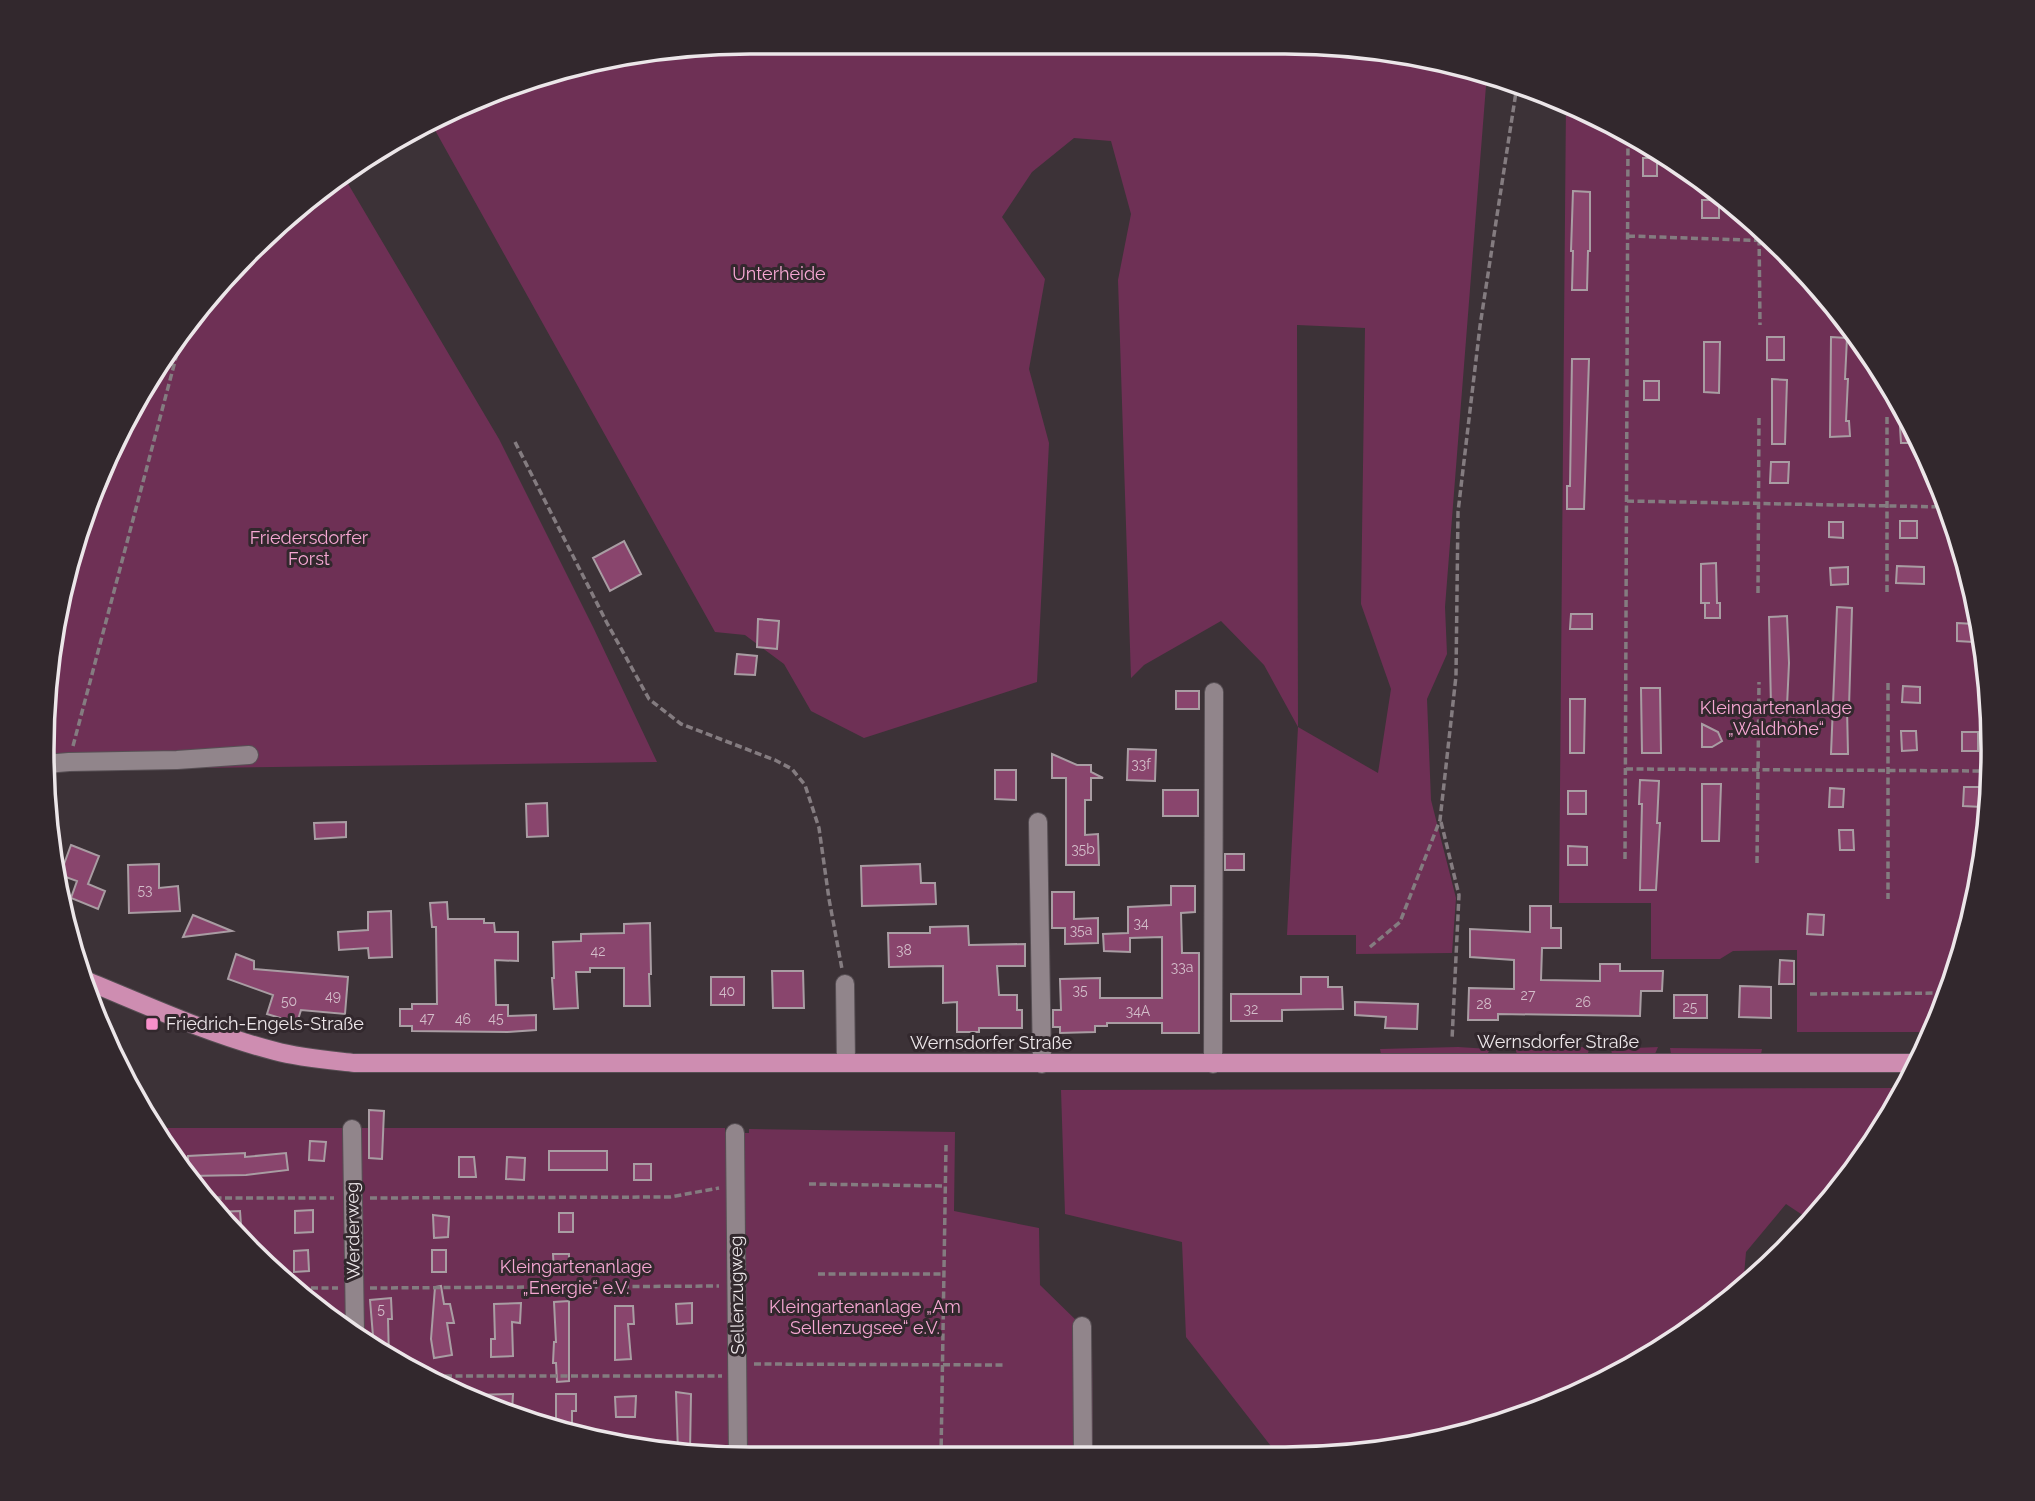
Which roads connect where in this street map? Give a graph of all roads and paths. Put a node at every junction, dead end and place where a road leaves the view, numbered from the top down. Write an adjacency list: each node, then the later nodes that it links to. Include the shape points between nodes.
1 (1516, 94): 27 (path, via 1480,326 1458,512 1456,676)
2 (1628, 145): 3 (path)
3 (1628, 236): 4 (path); 11 (path)
4 (1758, 240)
5 (1759, 241): 6 (path)
6 (1760, 325)
7 (176, 359): 21 (path)
8 (1759, 416): 12 (path)
9 (1887, 417): 13 (path)
10 (514, 442): 34 (path, via 649,699 681,724 792,769 804,785 819,828)
11 (1627, 501): 12 (path); 23 (path)
12 (1759, 505): 13 (path); 15 (path)
13 (1887, 506): 14 (path); 16 (path)
14 (1936, 507)
15 (1758, 593)
16 (1887, 594)
17 (1759, 682): 24 (path)
18 (1888, 683): 25 (path)
19 (1214, 692): 41 (lane)
20 (249, 755): 21 (lane)
21 (69, 762): 22 (lane)
22 (55, 763)
23 (1626, 769): 24 (path); 29 (path)
24 (1758, 770): 25 (path); 30 (path)
25 (1888, 771): 26 (path); 31 (path)
26 (1980, 771)
27 (1440, 820): 32 (path, via 1400,922); 37 (path, via 1459,895)
28 (1038, 822): 40 (lane)
29 (1625, 859)
30 (1757, 863)
31 (1888, 899)
32 (1370, 947)
33 (95, 984): 38 (main road, Wernsdorfer Straße, via 276,1052 355,1063)
34 (845, 984): 38 (lane)
35 (1937, 993): 36 (path)
36 (1810, 994)
37 (1452, 1040)
38 (846, 1063): 40 (main road, Wernsdorfer Straße)
39 (1906, 1063): 41 (main road, Wernsdorfer Straße)
40 (1042, 1064): 41 (main road, Wernsdorfer Straße)
41 (1213, 1064)
42 (352, 1129): 49 (lane, Werderweg)
43 (735, 1133): 45 (lane, Sellenzugweg)
44 (946, 1145): 47 (path)
45 (735, 1184): 49 (path, via 670,1197); 52 (lane, Sellenzugweg)
46 (808, 1184): 47 (path)
47 (945, 1185): 51 (path)
48 (217, 1198): 49 (path)
49 (353, 1198): 54 (lane, Werderweg)
50 (818, 1274): 51 (path)
51 (944, 1274): 57 (path)
52 (735, 1286): 54 (path); 59 (lane, Sellenzugweg)
53 (308, 1288): 54 (path)
54 (354, 1288): 55 (lane, Werderweg)
55 (355, 1322)
56 (1082, 1326): 63 (lane)
57 (943, 1365): 58 (path); 59 (path); 62 (path)
58 (1006, 1365)
59 (738, 1370): 60 (path); 61 (lane, Sellenzugweg)
60 (444, 1376)
61 (738, 1446)
62 (941, 1447)
63 (1083, 1447)

